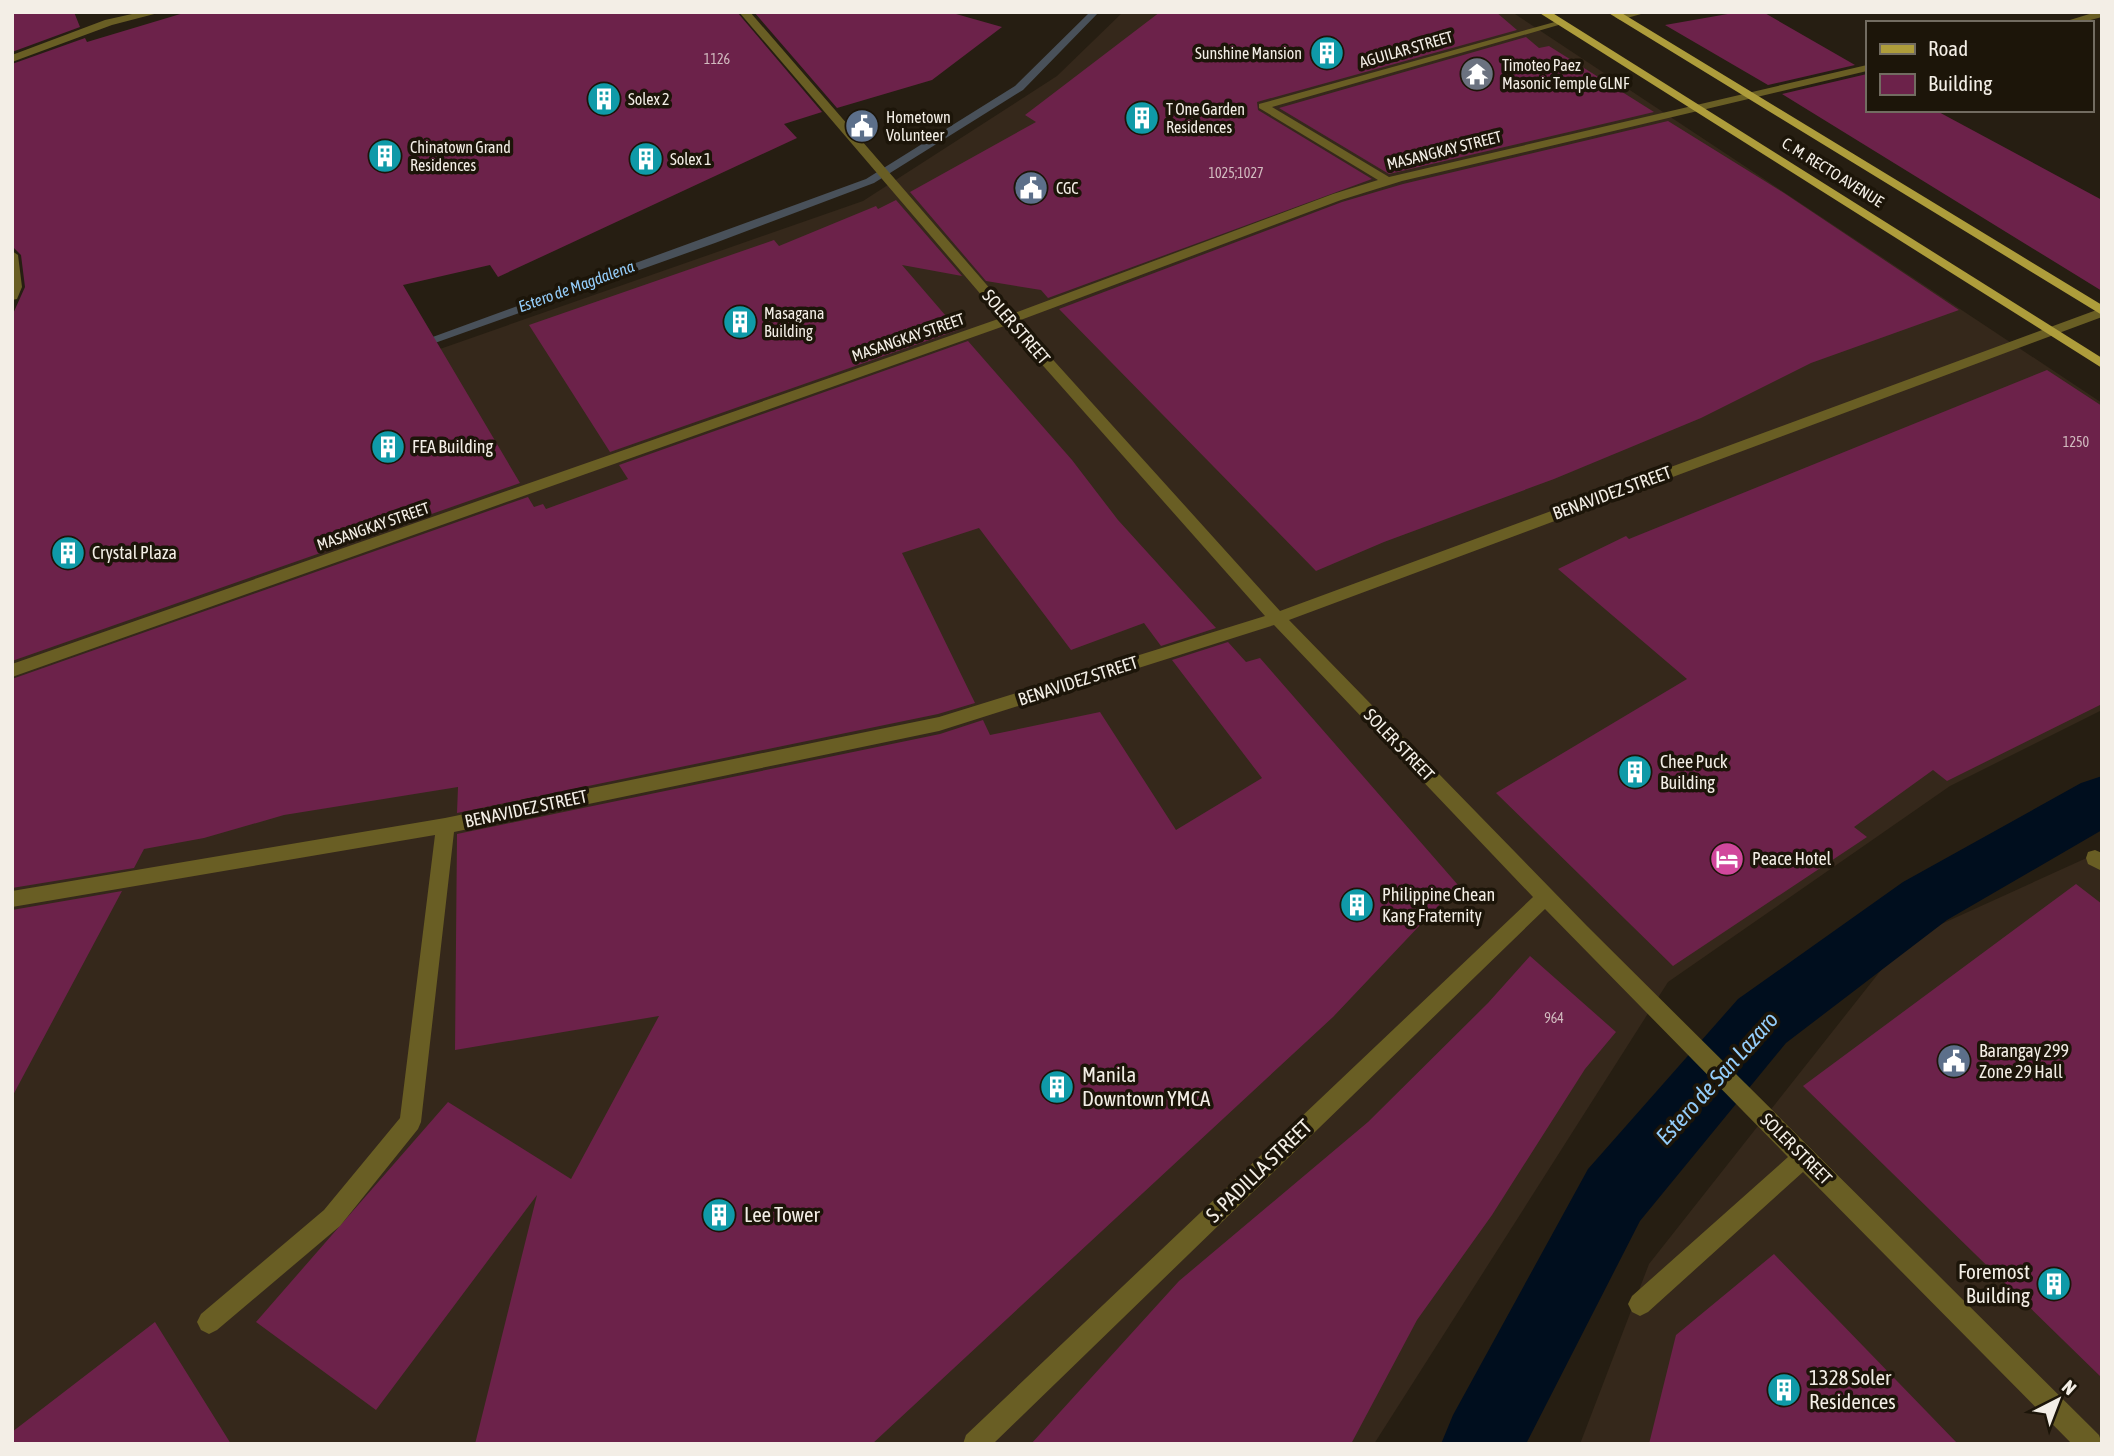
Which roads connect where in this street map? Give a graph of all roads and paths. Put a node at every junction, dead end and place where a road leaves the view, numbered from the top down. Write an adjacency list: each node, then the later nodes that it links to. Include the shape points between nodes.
1 (157, 12): 7 (street)
2 (744, 12): 18 (street, SOLER STREET)
3 (1543, 12): 9 (main road, C. M. RECTO AVENUE)
4 (1643, 12): 6 (street)
5 (2102, 14): 8 (street)
6 (1616, 15): 12 (main road, C. M. RECTO AVENUE)
7 (106, 17): 10 (street)
8 (2074, 21)
9 (1558, 22): 13 (main road, C. M. RECTO AVENUE); 14 (street, AGUILAR STREET, via 1264,106)
10 (12, 59)
11 (1866, 68): 12 (street, MASANGKAY STREET)
12 (1749, 95): 13 (street, MASANGKAY STREET); 17 (main road, C. M. RECTO AVENUE)
13 (1696, 107): 14 (street, MASANGKAY STREET); 19 (main road, C. M. RECTO AVENUE)
14 (1388, 181): 18 (street, MASANGKAY STREET)
15 (12, 255): 16 (street)
16 (12, 296)
17 (2102, 312): 19 (street, BENAVIDEZ STREET)
18 (1009, 320): 21 (street, SOLER STREET); 22 (street, MASANGKAY STREET)
19 (2051, 332): 20 (main road, C. M. RECTO AVENUE); 21 (street, BENAVIDEZ STREET)
20 (2102, 364)
21 (1277, 618): 23 (street, BENAVIDEZ STREET, via 939,724); 24 (street, SOLER STREET)
22 (12, 671)
23 (445, 826): 25 (street, BENAVIDEZ STREET); 28 (street, via 410,1122 332,1218)
24 (1544, 898): 26 (street, SOLER STREET); 29 (street, S. PADILLA STREET)
25 (12, 899)
26 (1804, 1157): 27 (street); 30 (street, SOLER STREET)
27 (1640, 1304)
28 (209, 1322)
29 (975, 1444)
30 (2090, 1444)

